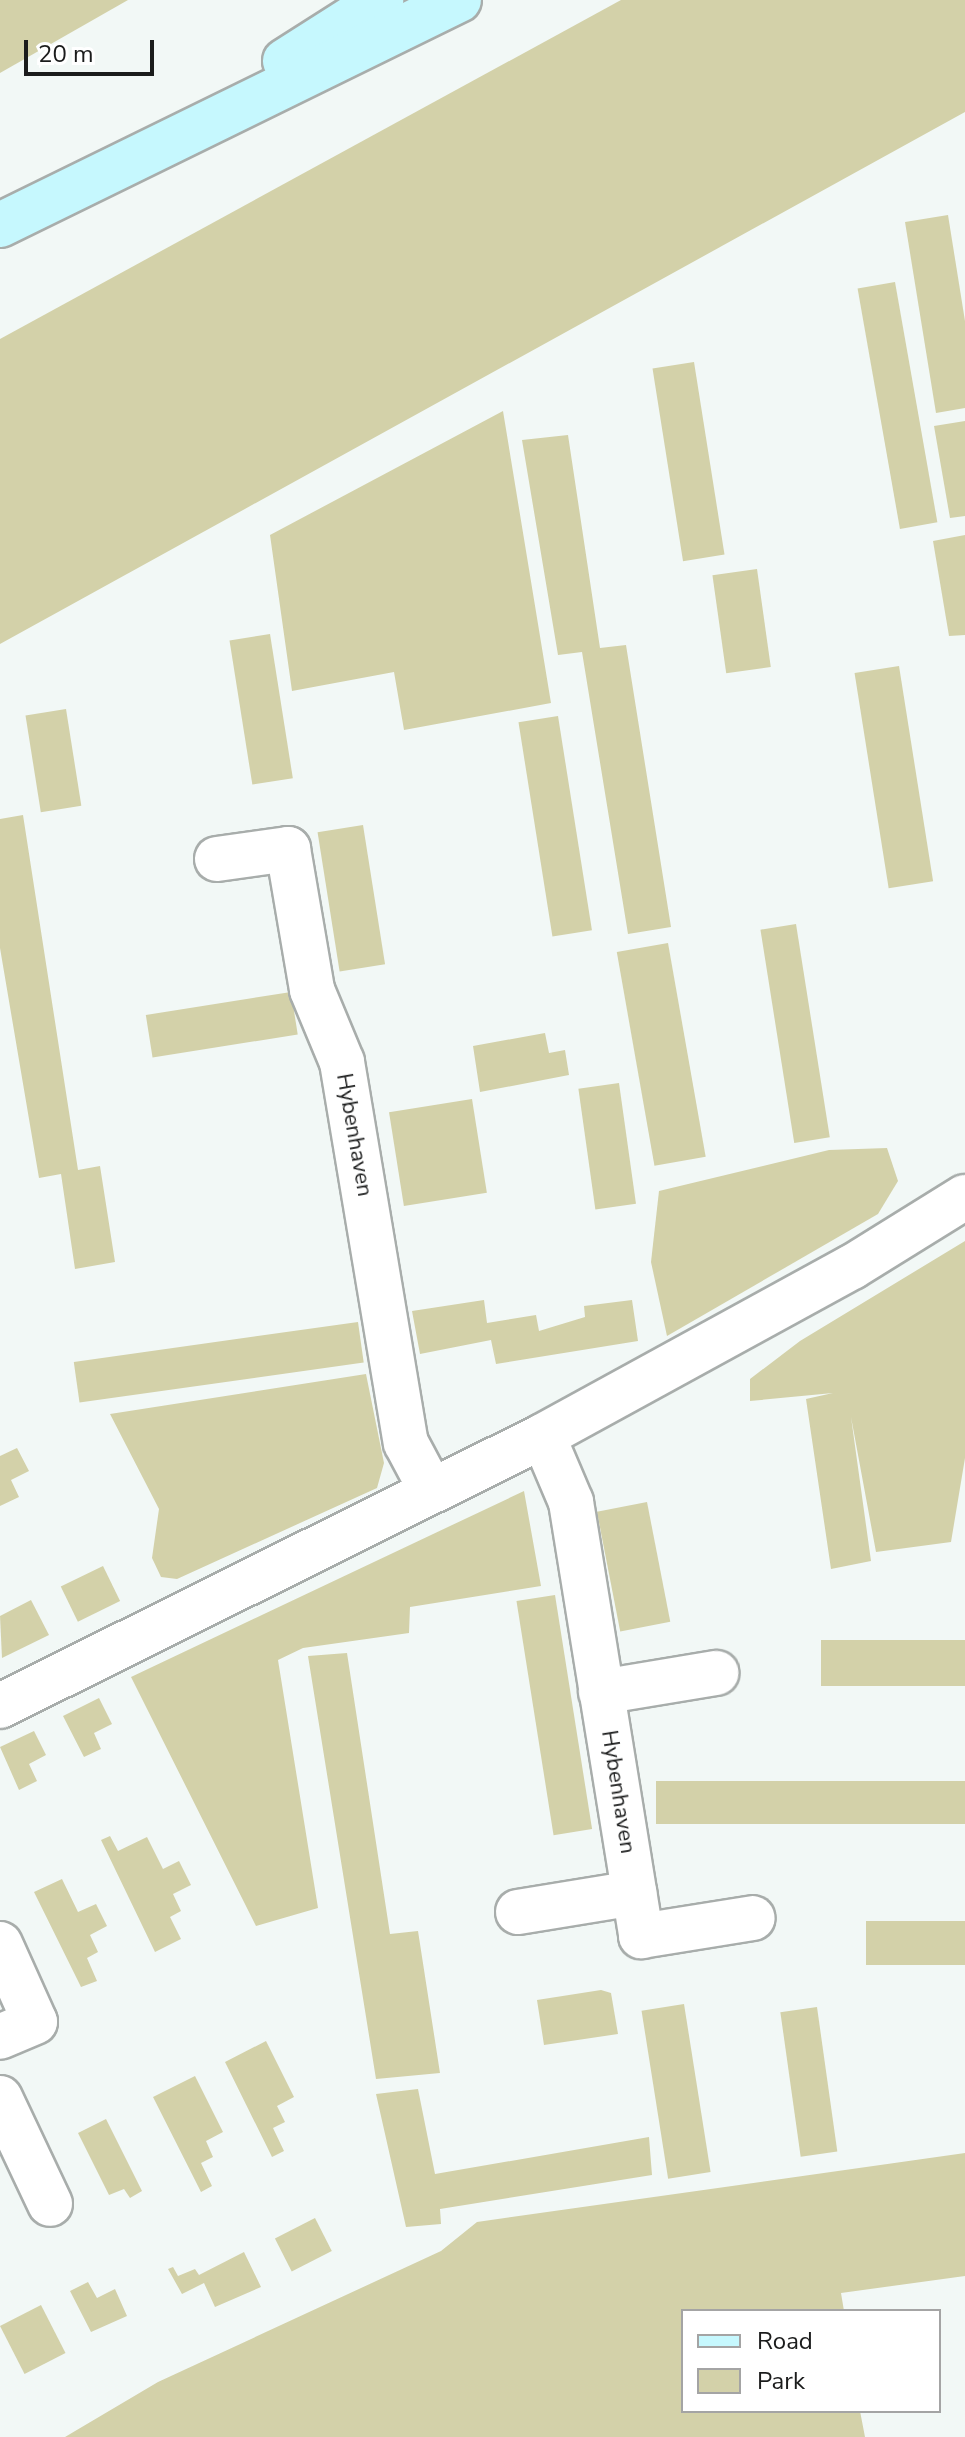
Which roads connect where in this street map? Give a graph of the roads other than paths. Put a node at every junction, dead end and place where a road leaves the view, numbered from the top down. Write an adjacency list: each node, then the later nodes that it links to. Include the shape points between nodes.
1 (381, 0): 3 (main road)
2 (459, 0): 3 (main road, via 393,37)
3 (146, 149): 4 (main road)
4 (0, 225)
5 (217, 859): 8 (street, Hybenhaven, via 288,849 312,990 342,1062 406,1443)
6 (965, 1197): 7 (street, via 852,1267)
7 (543, 1436): 8 (street); 10 (street, Hybenhaven, via 571,1502)
8 (431, 1490): 11 (street)
9 (716, 1673): 10 (street)
10 (601, 1692): 12 (street, Hybenhaven)
11 (0, 1706)
12 (634, 1893): 13 (street); 14 (street, Hybenhaven, via 641,1936)
13 (518, 1912)
14 (753, 1918)
15 (0, 1944): 16 (street, via 35,2022)
16 (0, 2037)
17 (0, 2098): 18 (street)
18 (50, 2204)

